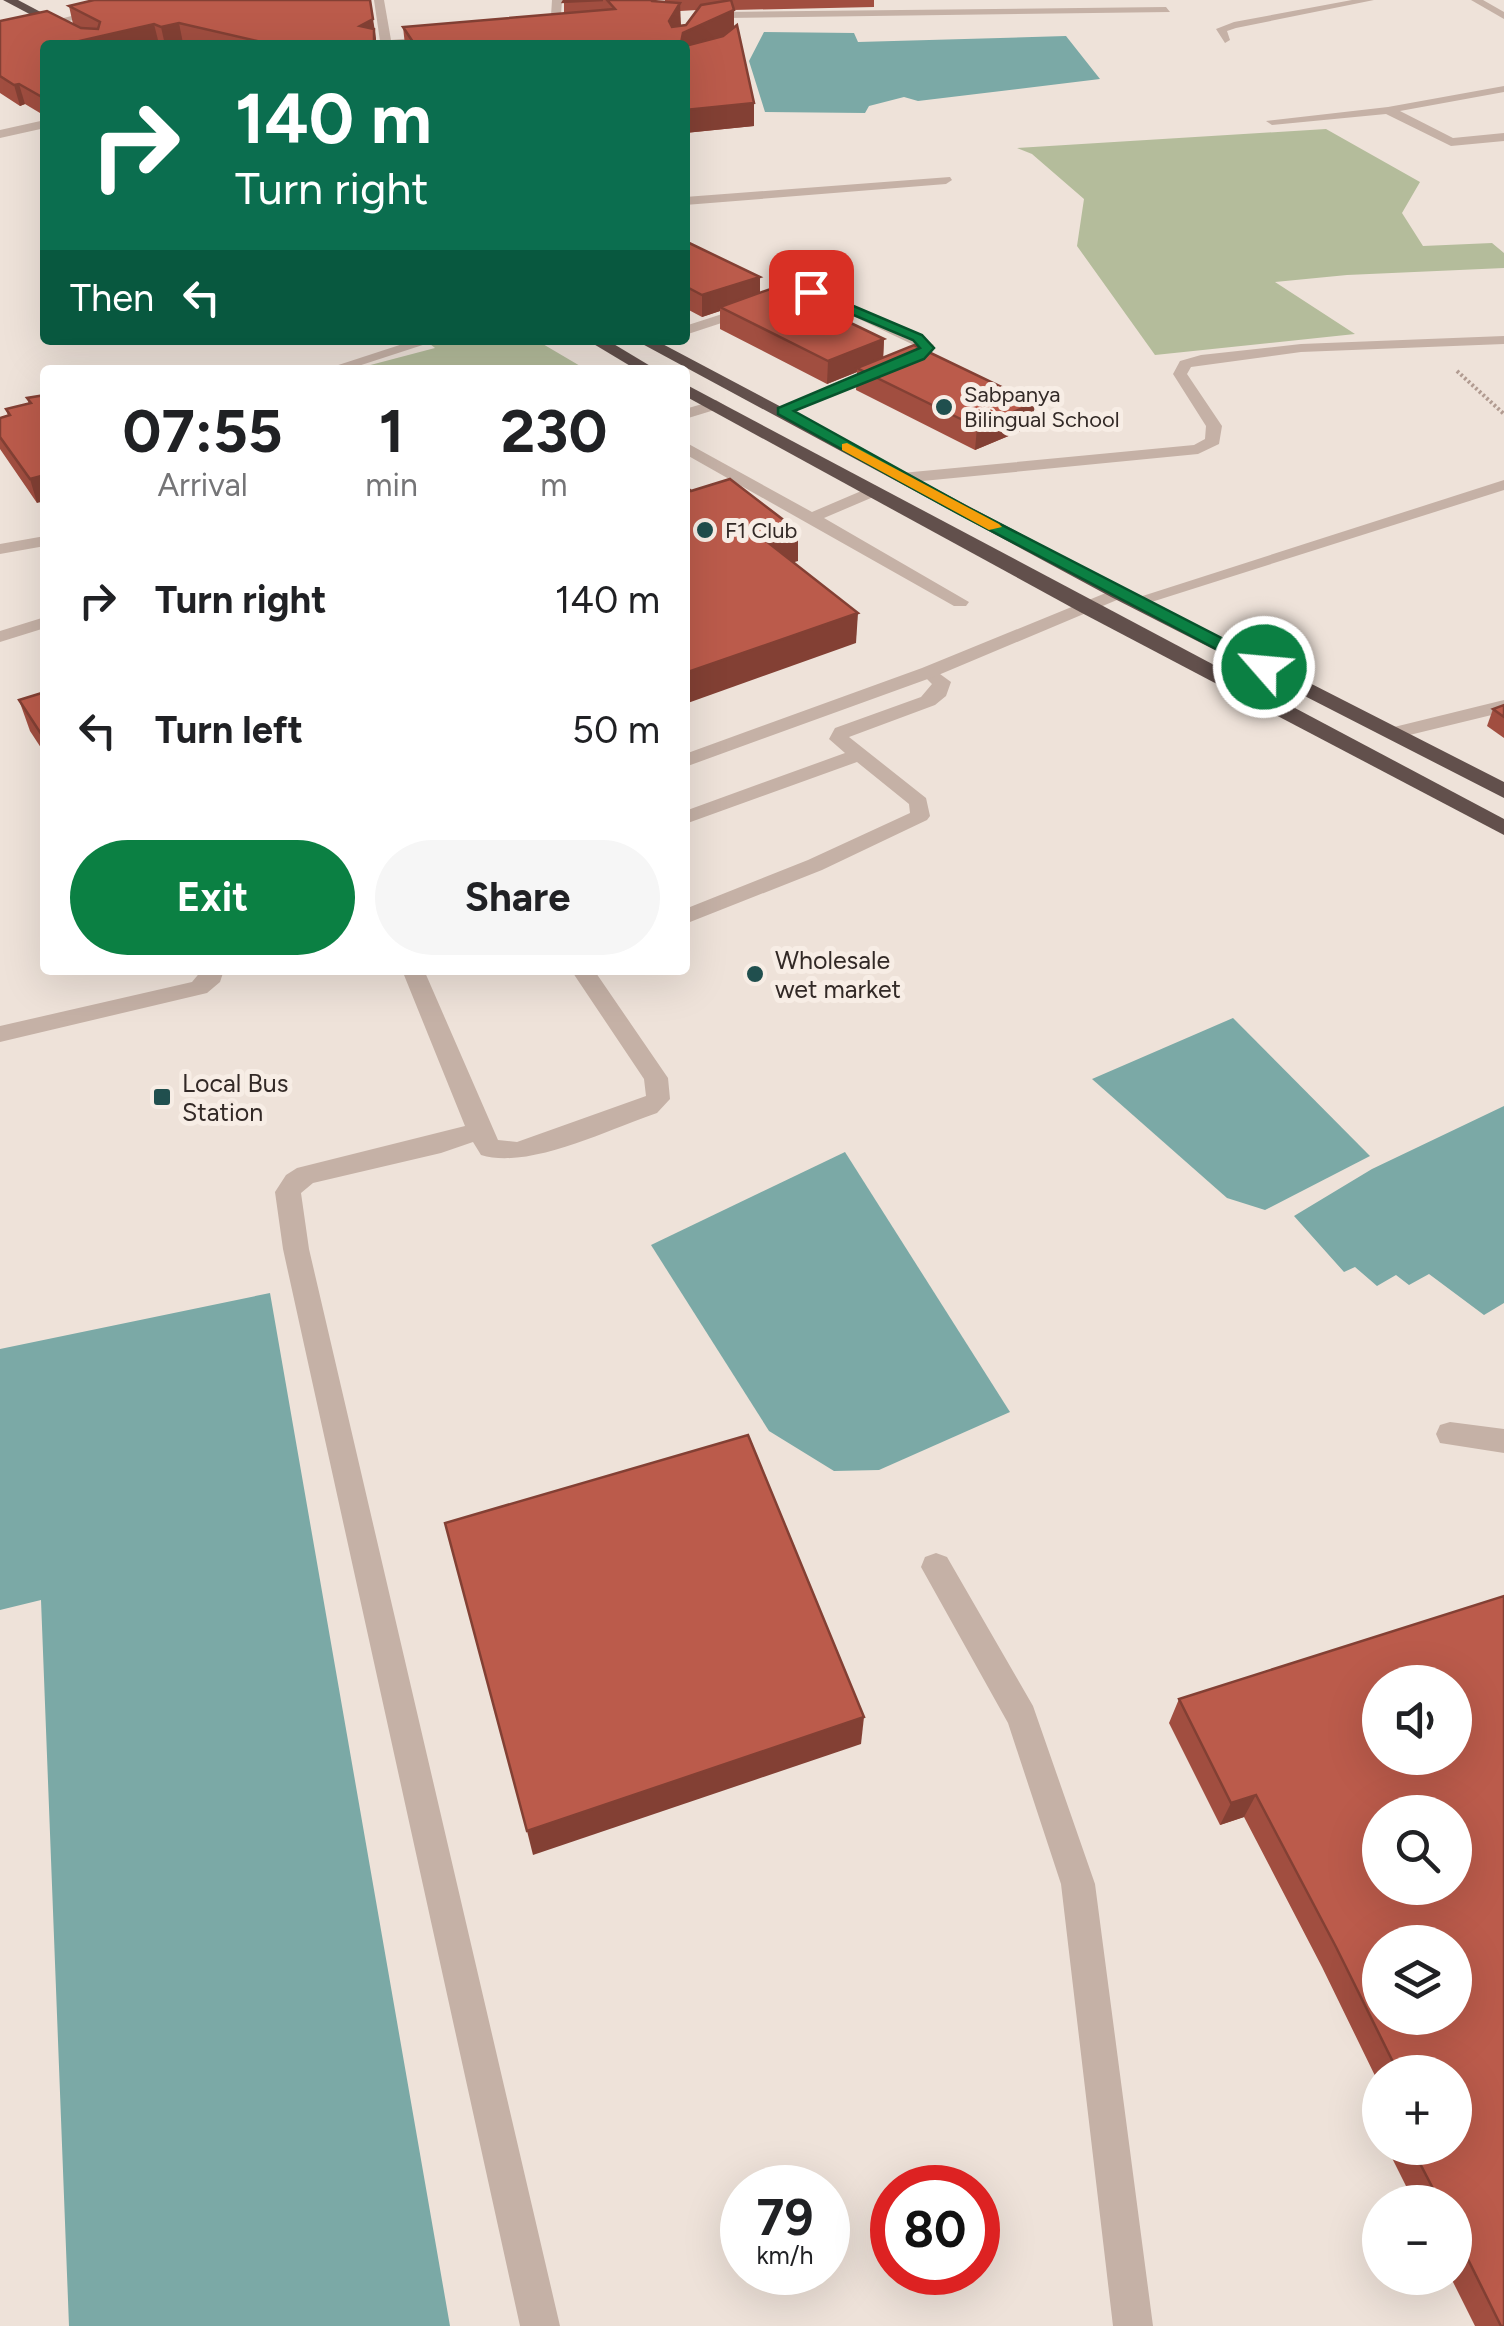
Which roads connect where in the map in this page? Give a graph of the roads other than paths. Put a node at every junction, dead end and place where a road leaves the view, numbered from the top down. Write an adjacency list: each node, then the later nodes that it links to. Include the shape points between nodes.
1 (9, 0): 11 (highway)
2 (148, 0): 11 (street)
3 (379, 0): 21 (street)
4 (557, 0): 16 (street)
5 (1369, 0): 24 (street, via 1234,24 1221,29)
6 (1476, 0): 9 (street)
7 (1166, 10): 8 (street)
8 (907, 13): 10 (street); 14 (street, via 863,24)
9 (1504, 16)
10 (693, 18): 12 (street); 23 (street)
11 (47, 20): 13 (street); 20 (highway)
12 (676, 20)
13 (23, 26): 18 (highway)
14 (748, 28)
15 (568, 30): 16 (street)
16 (555, 31): 17 (street)
17 (536, 32)
18 (44, 36)
19 (442, 39): 22 (street)
20 (87, 40)
21 (386, 40)
22 (423, 40)
23 (680, 40)
24 (1225, 40)
25 (1504, 89): 26 (street)
26 (1388, 110): 27 (street); 30 (street, via 1451,142)
27 (1272, 121)
28 (40, 125): 29 (street)
29 (0, 134)
30 (1504, 137)
31 (946, 180): 32 (street)
32 (690, 201)
33 (690, 329): 42 (street, via 802,292 927,345 919,356)
34 (1504, 340): 45 (street, via 1301,348 1185,364 1180,374 1214,426 1214,442 1198,449)
35 (414, 345): 38 (street)
36 (604, 345): 39 (highway)
37 (658, 345): 42 (highway)
38 (347, 365)
39 (640, 365)
40 (690, 392): 41 (highway)
41 (716, 405): 43 (street); 47 (highway)
42 (782, 411): 45 (highway)
43 (690, 413)
44 (690, 450): 48 (street)
45 (902, 478): 51 (highway)
46 (1504, 486): 51 (street)
47 (872, 492): 48 (street); 53 (highway)
48 (811, 518): 52 (street)
49 (40, 542): 50 (street)
50 (0, 550)
51 (1127, 597): 53 (street); 58 (highway)
52 (960, 602)
53 (1087, 608): 56 (street); 63 (highway)
54 (40, 624): 55 (street)
55 (0, 638)
56 (929, 672): 59 (street, via 942,682 928,701 842,732 839,739); 60 (street)
57 (1504, 706): 58 (street)
58 (1393, 734): 61 (highway)
59 (860, 754): 62 (street); 64 (street, via 919,802 920,816)
60 (690, 758)
61 (1504, 791)
62 (690, 816)
63 (1504, 828)
64 (690, 915)
65 (212, 975): 68 (street, via 199,988)
66 (415, 975): 69 (street)
67 (585, 975): 69 (street, via 656,1078 658,1099 518,1151 490,1149)
68 (0, 1034)
69 (480, 1130): 73 (street, via 306,1175 288,1192)
70 (1450, 1434): 71 (street)
71 (1504, 1441)
72 (936, 1567): 74 (street, via 1022,1717 1078,1884)
73 (540, 2326)
74 (1133, 2326)

